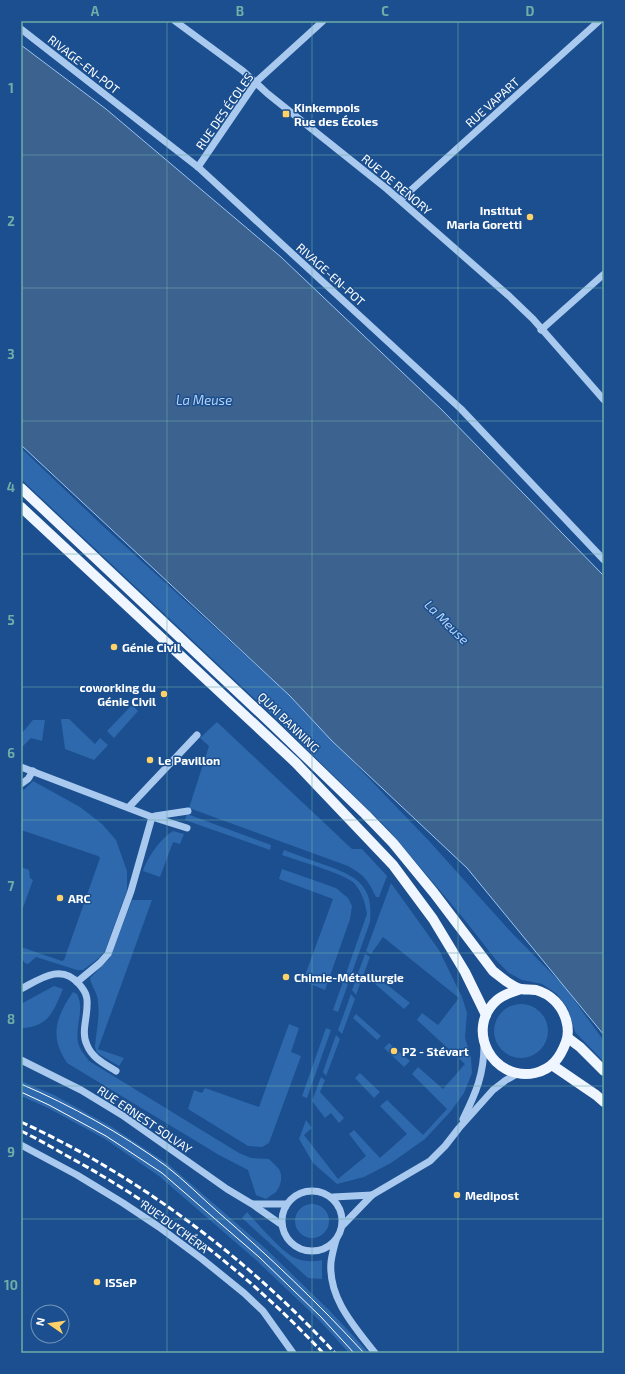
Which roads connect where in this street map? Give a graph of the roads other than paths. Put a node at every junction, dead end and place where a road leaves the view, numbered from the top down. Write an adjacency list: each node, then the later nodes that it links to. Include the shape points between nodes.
1 (175, 21): 5 (street, RUE DE RENORY)
2 (323, 21): 5 (street, RUE DES ÉCOLES)
3 (598, 21): 7 (street, RUE VAPART)
4 (21, 28): 6 (street, RIVAGE-EN-POT)
5 (256, 82): 6 (street, RUE DES ÉCOLES); 7 (street, RUE DE RENORY)
6 (198, 168): 13 (street, RIVAGE-EN-POT, via 461,409)
7 (400, 200): 9 (street, RUE DE RENORY, via 509,296)
8 (604, 274): 9 (street)
9 (542, 330): 10 (street, RUE DE RENORY)
10 (604, 400)
11 (21, 488): 24 (main road, QUAI BANNING, via 335,784 393,843 493,971 506,982)
12 (21, 507): 25 (main road, QUAI BANNING, via 296,763 393,865 433,919 465,972)
13 (604, 560)
14 (197, 735): 18 (street)
15 (21, 767): 16 (street)
16 (33, 771): 17 (street); 18 (street)
17 (21, 784)
18 (129, 807): 20 (street)
19 (188, 811): 20 (street)
20 (152, 817): 21 (street); 22 (street, via 131,891 108,954)
21 (187, 828)
22 (77, 982): 23 (street, via 66,974 56,973); 30 (street, via 86,993 84,1038 87,1046 93,1056)
23 (21, 989)
24 (521, 989): 25 (main road, QUAI BANNING, via 505,994 495,1001); 26 (main road, QUAI BANNING, via 537,990 555,1001 564,1015)
25 (486, 1015): 27 (main road, QUAI BANNING, via 483,1024)
26 (568, 1038): 29 (main road, via 562,1054); 31 (main road)
27 (484, 1042): 32 (main road, QUAI BANNING, via 490,1057 503,1068); 34 (street, via 484,1062 480,1081)
28 (21, 1060): 38 (street, RUE ERNEST SOLVAY, via 81,1090 122,1115)
29 (552, 1065): 32 (main road, via 542,1071); 33 (main road, via 592,1091)
30 (116, 1071)
31 (604, 1071)
32 (517, 1074): 34 (street, via 493,1090)
33 (604, 1102)
34 (459, 1128): 36 (street, via 430,1161)
35 (21, 1145): 43 (street, RUE DU CHÉRA, via 123,1203 202,1259 263,1311)
36 (372, 1195): 37 (street); 41 (street)
37 (333, 1197): 39 (street, via 319,1191 304,1191); 41 (street, via 340,1208)
38 (252, 1204): 39 (street); 40 (street, RUE ERNEST SOLVAY)
39 (286, 1204): 40 (street)
40 (282, 1225): 42 (street, via 287,1239 305,1251 326,1248)
41 (342, 1225): 42 (street)
42 (337, 1238): 44 (street, via 331,1263 336,1295 349,1319)
43 (293, 1353)
44 (375, 1353)

